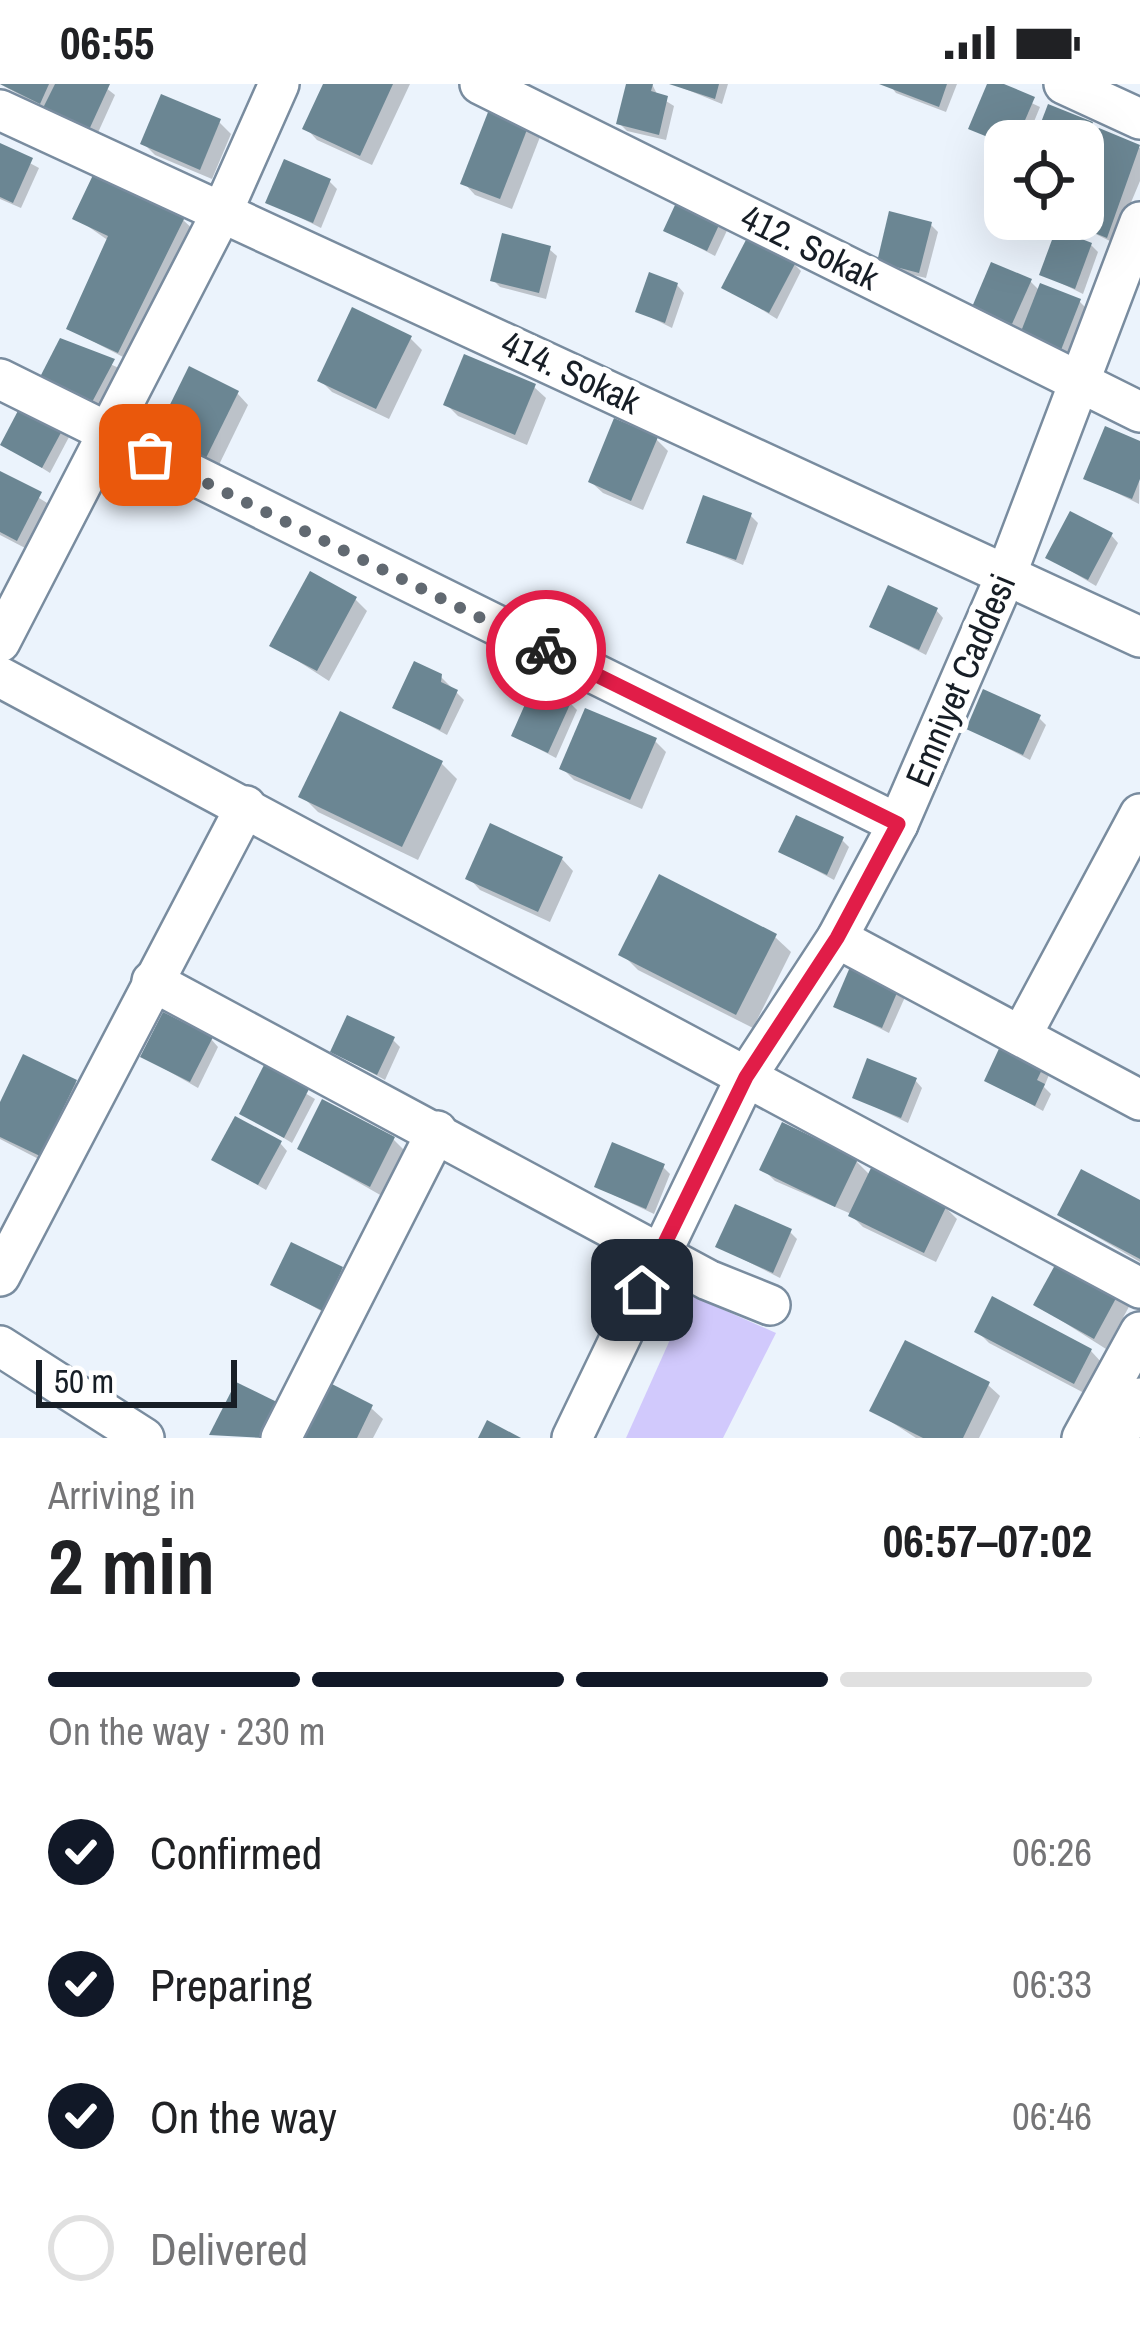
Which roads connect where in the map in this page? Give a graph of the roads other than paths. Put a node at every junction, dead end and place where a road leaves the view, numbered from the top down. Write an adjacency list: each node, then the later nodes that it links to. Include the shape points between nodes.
1 (279, 84): 6 (street)
2 (480, 84): 9 (street, 412. Sokak)
3 (1064, 84): 5 (street)
4 (0, 110): 6 (street, 414. Sokak)
5 (1140, 119)
6 (223, 210): 11 (street); 12 (street, 414. Sokak)
7 (1140, 222): 9 (street, Emniyet Caddesi)
8 (0, 379): 11 (street)
9 (1080, 381): 10 (street, 412. Sokak); 12 (street, Emniyet Caddesi)
10 (1140, 412)
11 (109, 434): 14 (street); 18 (street)
12 (1006, 575): 13 (street, 414. Sokak); 18 (street, Emniyet Caddesi)
13 (1140, 637)
14 (0, 642)
15 (0, 677): 16 (street)
16 (246, 806): 20 (street); 22 (street)
17 (1140, 814): 21 (street)
18 (898, 824): 19 (street, Emniyet Caddesi)
19 (837, 938): 21 (street); 22 (street, Emniyet Caddesi)
20 (152, 981): 24 (street); 26 (street)
21 (1021, 1036): 23 (street)
22 (746, 1077): 25 (street, Emniyet Caddesi); 27 (street)
23 (1140, 1100)
24 (437, 1131): 25 (street); 33 (street)
25 (660, 1253): 28 (street); 34 (street, Emniyet Caddesi)
26 (0, 1276)
27 (1140, 1288)
28 (770, 1306)
29 (1140, 1332): 35 (street)
30 (0, 1346): 32 (street)
31 (1140, 1399): 36 (street)
32 (145, 1438)
33 (281, 1438)
34 (572, 1438)
35 (1082, 1438)
36 (1117, 1438)

